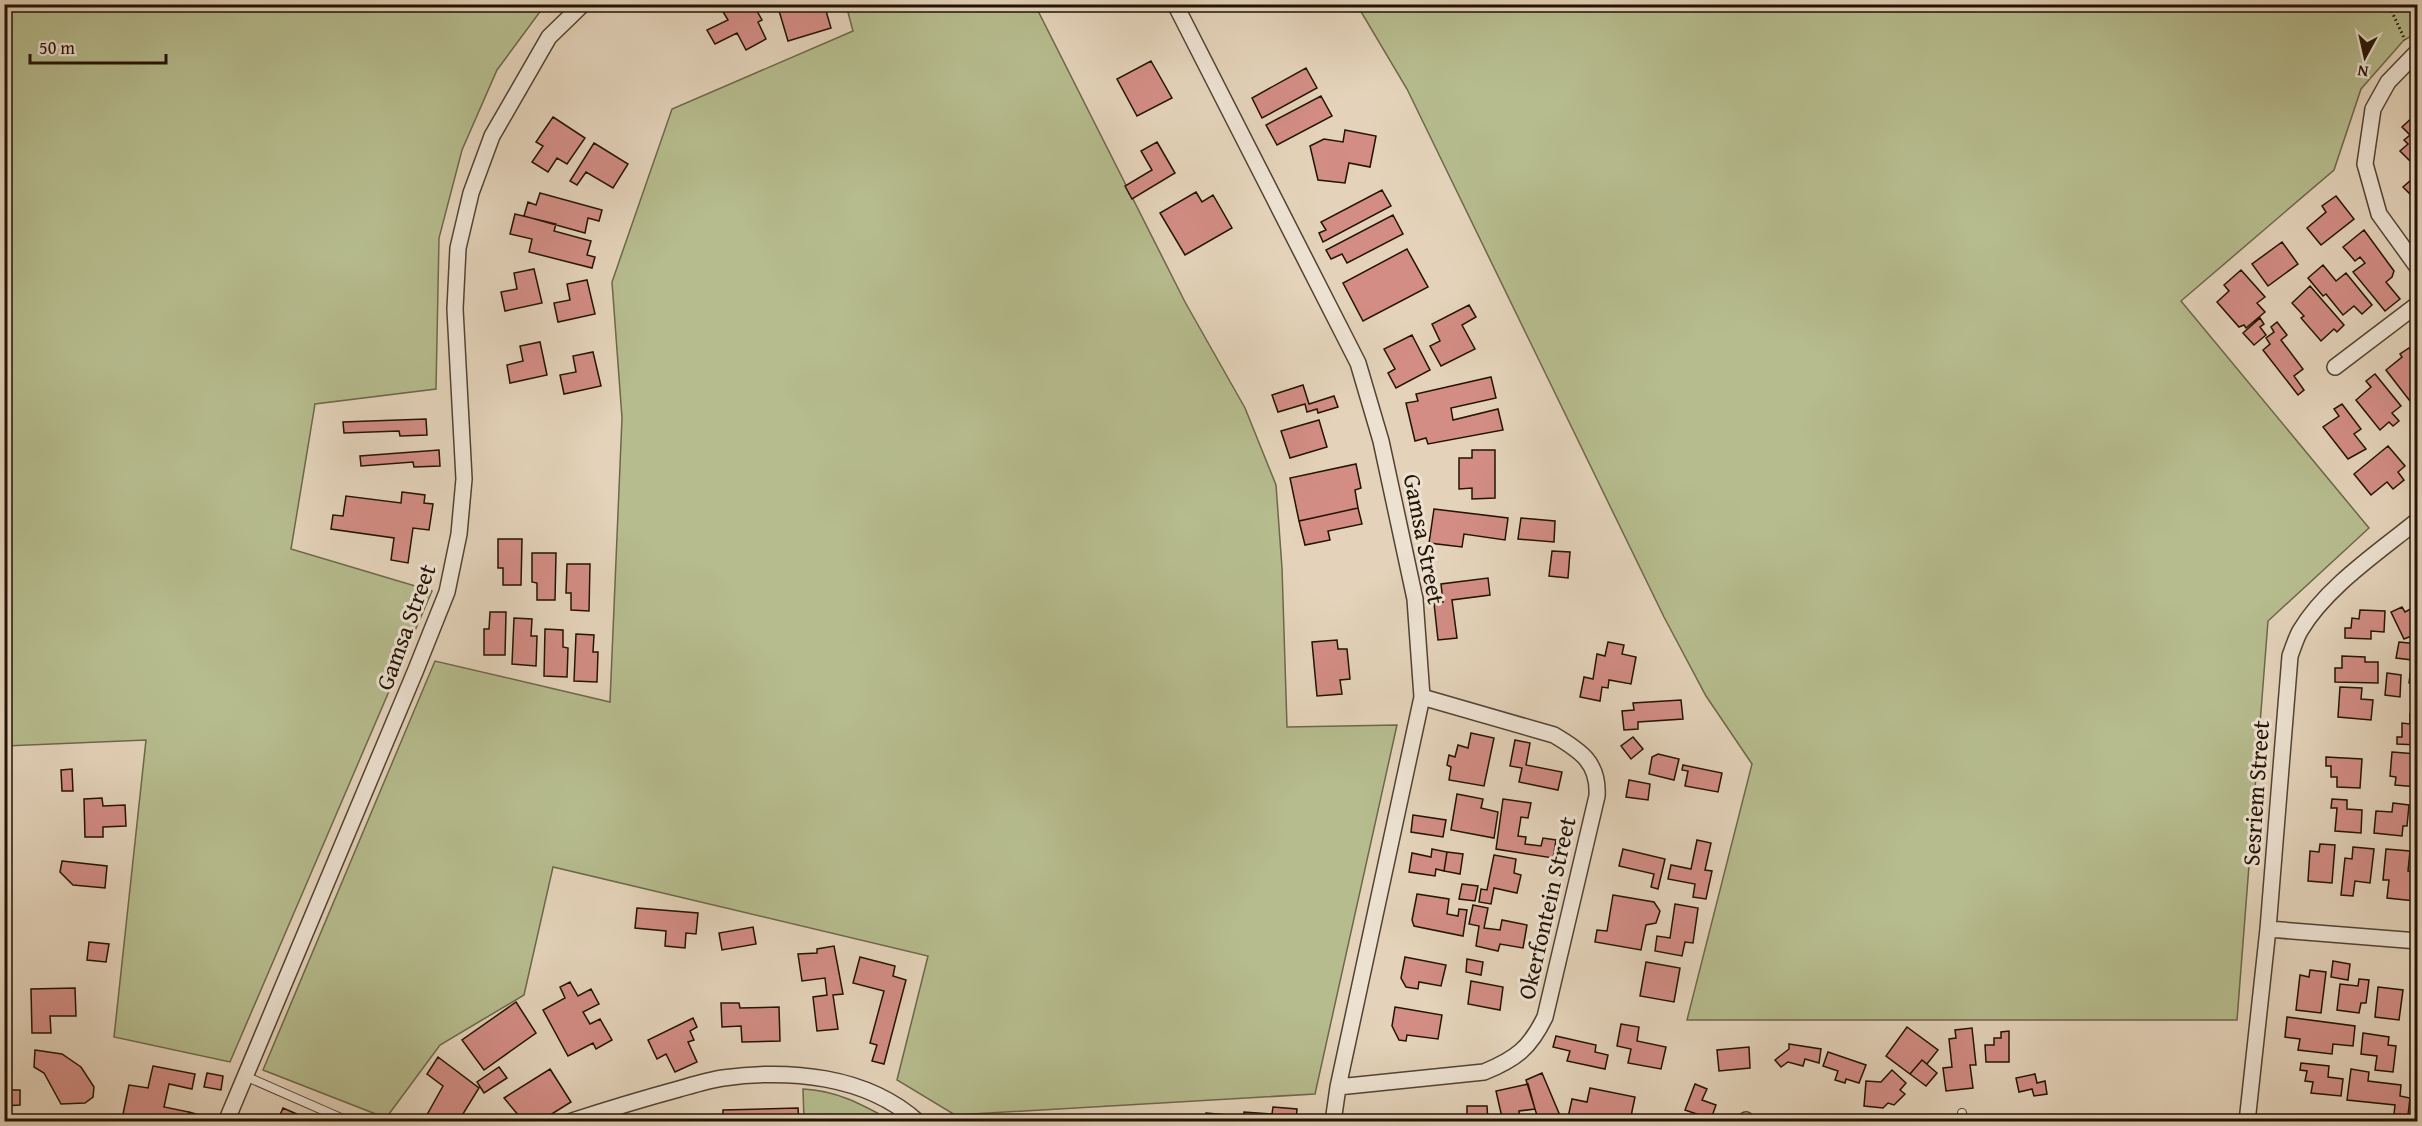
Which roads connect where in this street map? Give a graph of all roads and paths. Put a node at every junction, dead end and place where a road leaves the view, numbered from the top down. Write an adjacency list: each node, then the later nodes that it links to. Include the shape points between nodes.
1 (583, 4): 12 (street, Gamsa Street, via 549,37 517,91 492,136 471,193 458,248 455,309 464,479 459,534 447,592)
2 (1175, 4): 9 (street, Gamsa Street, via 1358,363 1381,441 1415,599)
3 (2386, 4): 4 (path)
4 (2415, 53): 5 (street, via 2388,82 2373,109 2365,164 2379,214)
5 (2418, 268)
6 (2418, 304): 7 (street)
7 (2335, 367)
8 (2418, 520): 10 (street, Sesriem Street, via 2312,613 2290,657)
9 (1422, 697): 13 (street, Gamsa Street); 13 (street, Okerfontein Street, via 1554,735 1589,762 1598,779 1597,796 1545,1017 1521,1053 1484,1072)
10 (2268, 929): 11 (street); 19 (street, Sesriem Street)
11 (2418, 941)
12 (245, 1076): 14 (street, Gamsa Street); 15 (lane)
13 (1338, 1087): 18 (street, Gamsa Street)
14 (226, 1122)
15 (350, 1122)
16 (569, 1122): 17 (street, via 722,1078 761,1075 816,1076 871,1091)
17 (918, 1122)
18 (1332, 1122)
19 (2247, 1122)

